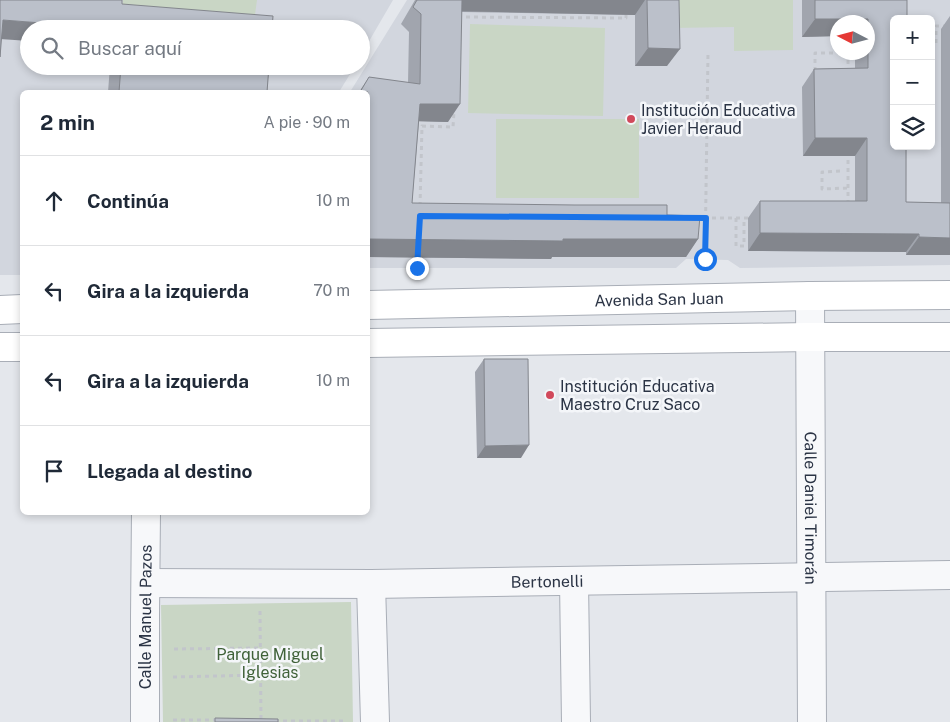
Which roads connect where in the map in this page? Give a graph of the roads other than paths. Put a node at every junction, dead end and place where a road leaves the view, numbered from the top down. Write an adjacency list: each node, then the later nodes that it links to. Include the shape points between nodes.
1 (950, 295): 2 (main road, Avenida San Juan)
2 (810, 296): 3 (main road, Avenida San Juan); 6 (street, Calle Daniel Timorán)
3 (370, 305)
4 (0, 310): 5 (main road)
5 (20, 310)
6 (810, 337): 7 (main road); 8 (main road); 13 (street, Calle Daniel Timorán)
7 (950, 337)
8 (370, 343)
9 (0, 347): 10 (main road)
10 (20, 347)
11 (146, 515): 15 (street, Calle Manuel Pazos)
12 (950, 575): 13 (street, Bertonelli)
13 (811, 578): 14 (street, Bertonelli); 20 (street, Calle Daniel Timorán)
14 (574, 581): 16 (street, Bertonelli); 19 (street)
15 (146, 583): 16 (street, Bertonelli); 17 (street, Calle Manuel Pazos)
16 (371, 584): 18 (street)
17 (145, 721)
18 (375, 722)
19 (576, 722)
20 (812, 722)

